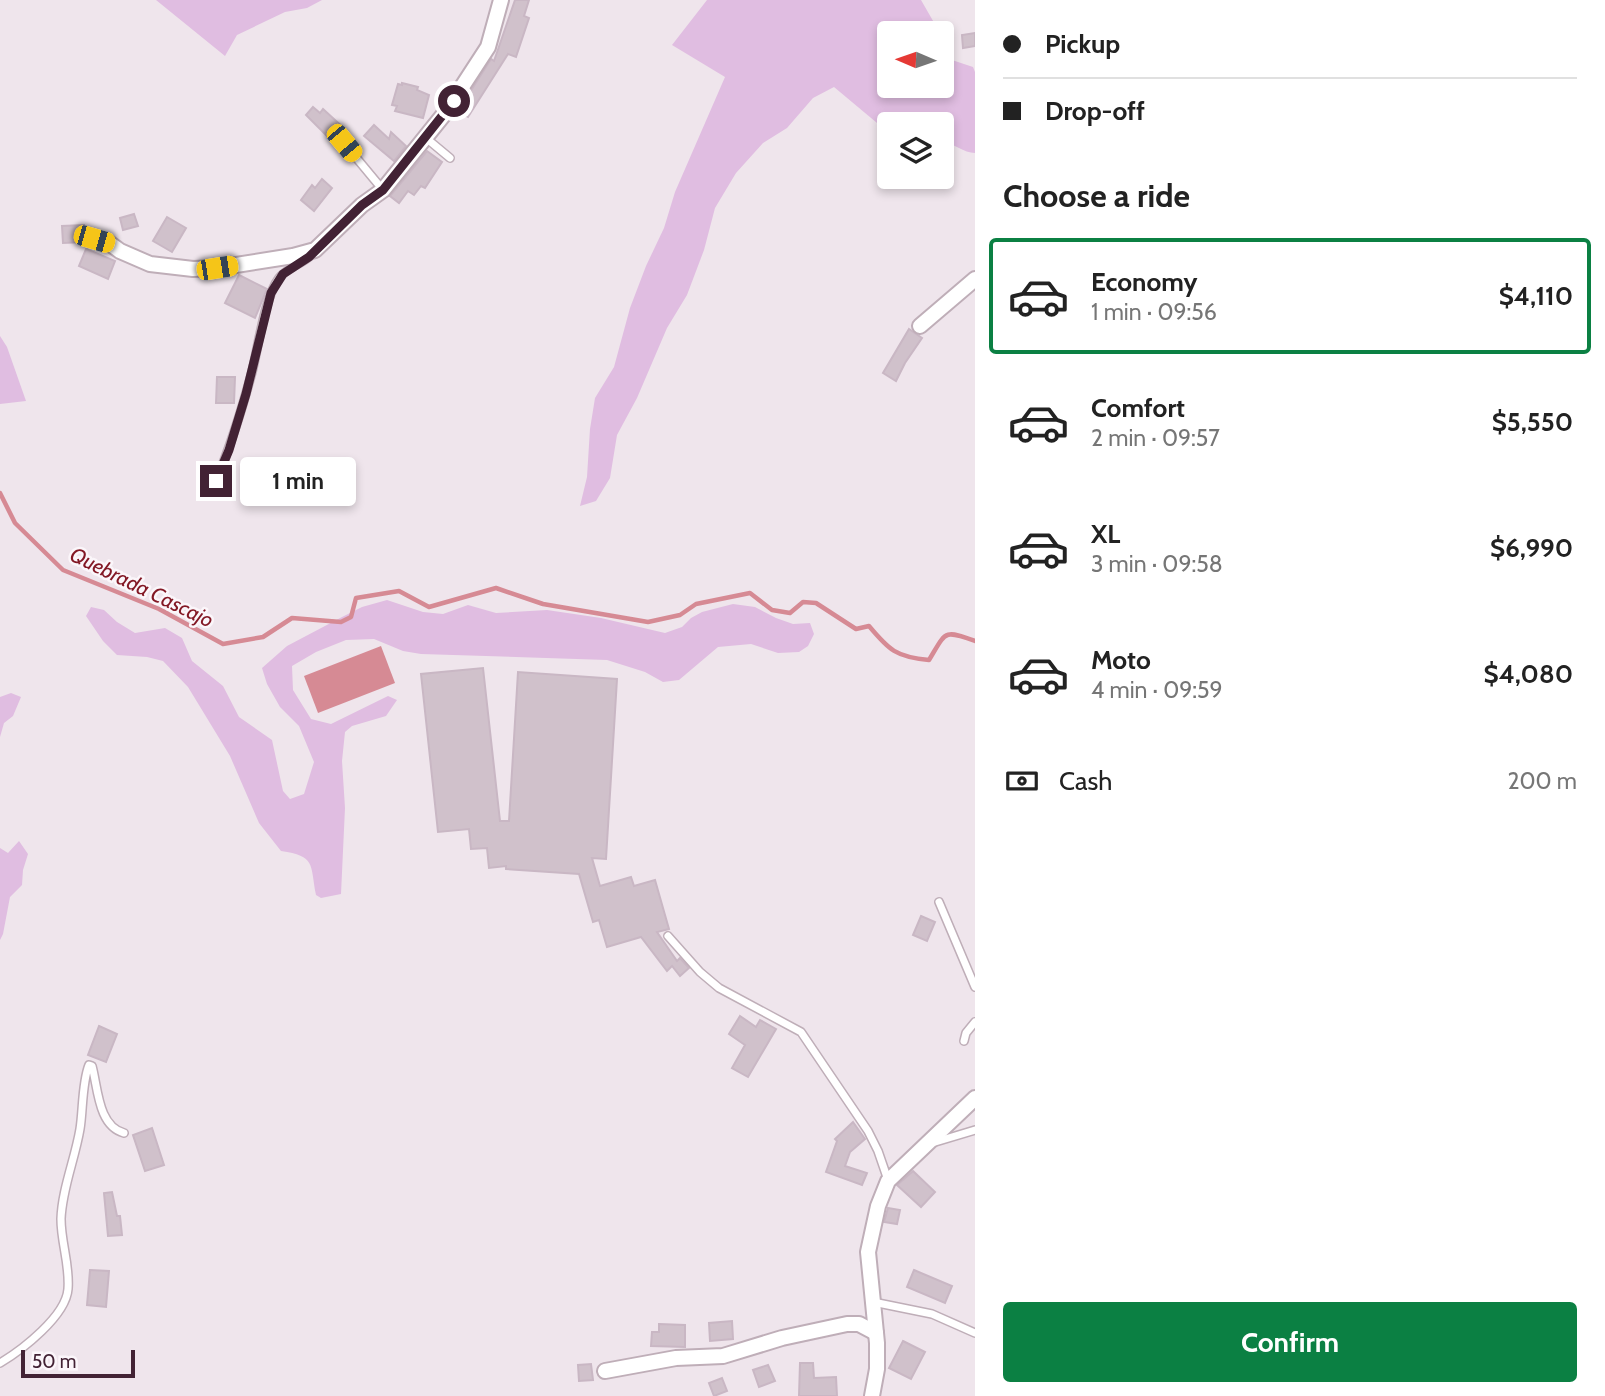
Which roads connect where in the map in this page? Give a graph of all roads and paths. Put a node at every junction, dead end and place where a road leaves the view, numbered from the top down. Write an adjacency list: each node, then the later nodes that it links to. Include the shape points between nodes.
1 (501, 0): 2 (street, via 480,62)
2 (426, 138): 4 (lane); 5 (street)
3 (344, 143): 5 (lane)
4 (450, 158)
5 (383, 190): 7 (street)
6 (94, 239): 7 (street, via 150,264 193,269)
7 (315, 250): 10 (lane, via 283,274 271,293 246,394)
8 (975, 279): 9 (street)
9 (920, 326)
10 (216, 481)
11 (939, 902): 13 (lane)
12 (668, 936): 20 (lane, via 719,988 801,1032 869,1131)
13 (975, 987)
14 (975, 1022): 15 (lane)
15 (964, 1041)
16 (974, 1095): 19 (street)
17 (975, 1130): 19 (lane)
18 (124, 1133): 24 (lane, via 108,1124 89,1065 62,1208 66,1297 45,1329)
19 (928, 1145): 20 (street)
20 (888, 1181): 21 (street, via 868,1245)
21 (873, 1302): 22 (street); 23 (lane, via 932,1314)
22 (876, 1333): 25 (street, via 859,1324 847,1324 723,1356 676,1357); 26 (street)
23 (975, 1333)
24 (0, 1363)
25 (605, 1371)
26 (872, 1396)

